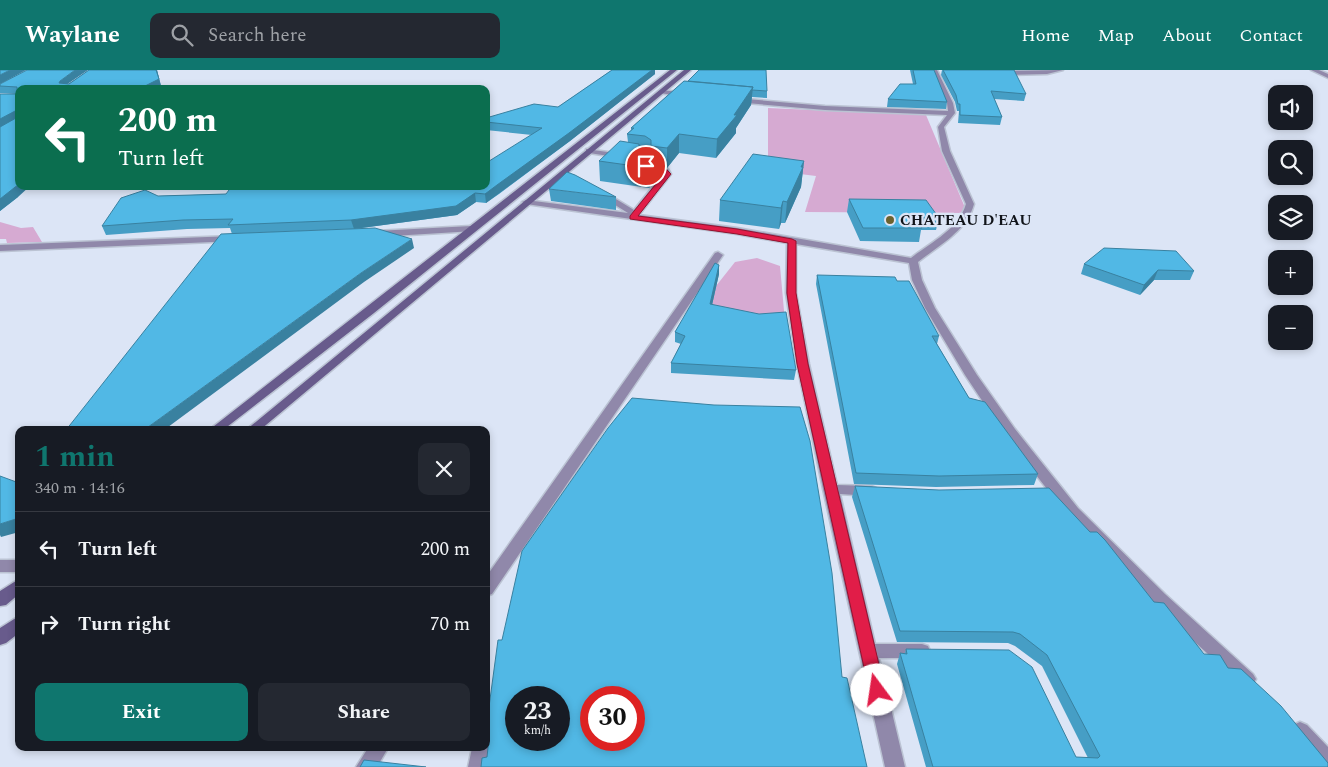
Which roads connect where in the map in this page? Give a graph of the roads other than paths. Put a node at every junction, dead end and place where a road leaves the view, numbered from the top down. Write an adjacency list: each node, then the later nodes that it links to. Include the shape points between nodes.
1 (674, 70): 19 (main road)
2 (688, 70): 9 (main road)
3 (934, 70): 6 (street); 12 (street)
4 (1060, 70): 7 (street)
5 (1314, 70): 8 (street)
6 (945, 72)
7 (990, 72)
8 (1328, 76)
9 (661, 92): 10 (street); 13 (main road)
10 (699, 96)
11 (727, 99): 12 (street)
12 (952, 113): 25 (street, via 941,127 946,151 970,204 970,211 953,230)
13 (589, 151): 14 (main road); 18 (street, via 637,159 647,162 646,168 665,171 667,174)
14 (556, 178): 15 (street); 17 (main road)
15 (569, 180)
16 (594, 190): 18 (street)
17 (526, 202): 18 (street); 27 (main road)
18 (634, 215): 22 (street)
19 (471, 229): 20 (street); 26 (main road)
20 (368, 234)
21 (239, 239): 23 (street)
22 (792, 241): 25 (street); 28 (street, via 791,293)
23 (0, 248)
24 (718, 255): 34 (street)
25 (913, 261): 30 (street, via 917,280 930,308 971,375 1010,432)
26 (220, 426)
27 (257, 426)
28 (830, 489): 29 (street); 39 (street)
29 (888, 492)
30 (1058, 492): 31 (street); 41 (street, via 1072,512 1159,599)
31 (1039, 493)
32 (0, 566): 33 (street)
33 (15, 566)
34 (490, 584)
35 (15, 588): 36 (main road)
36 (0, 600)
37 (15, 626): 38 (main road)
38 (0, 638)
39 (867, 651): 40 (street); 48 (street)
40 (942, 651)
41 (1259, 690)
42 (1287, 718): 45 (street)
43 (377, 751): 46 (street)
44 (481, 751): 47 (street)
45 (1328, 760)
46 (366, 767)
47 (478, 767)
48 (895, 767)

